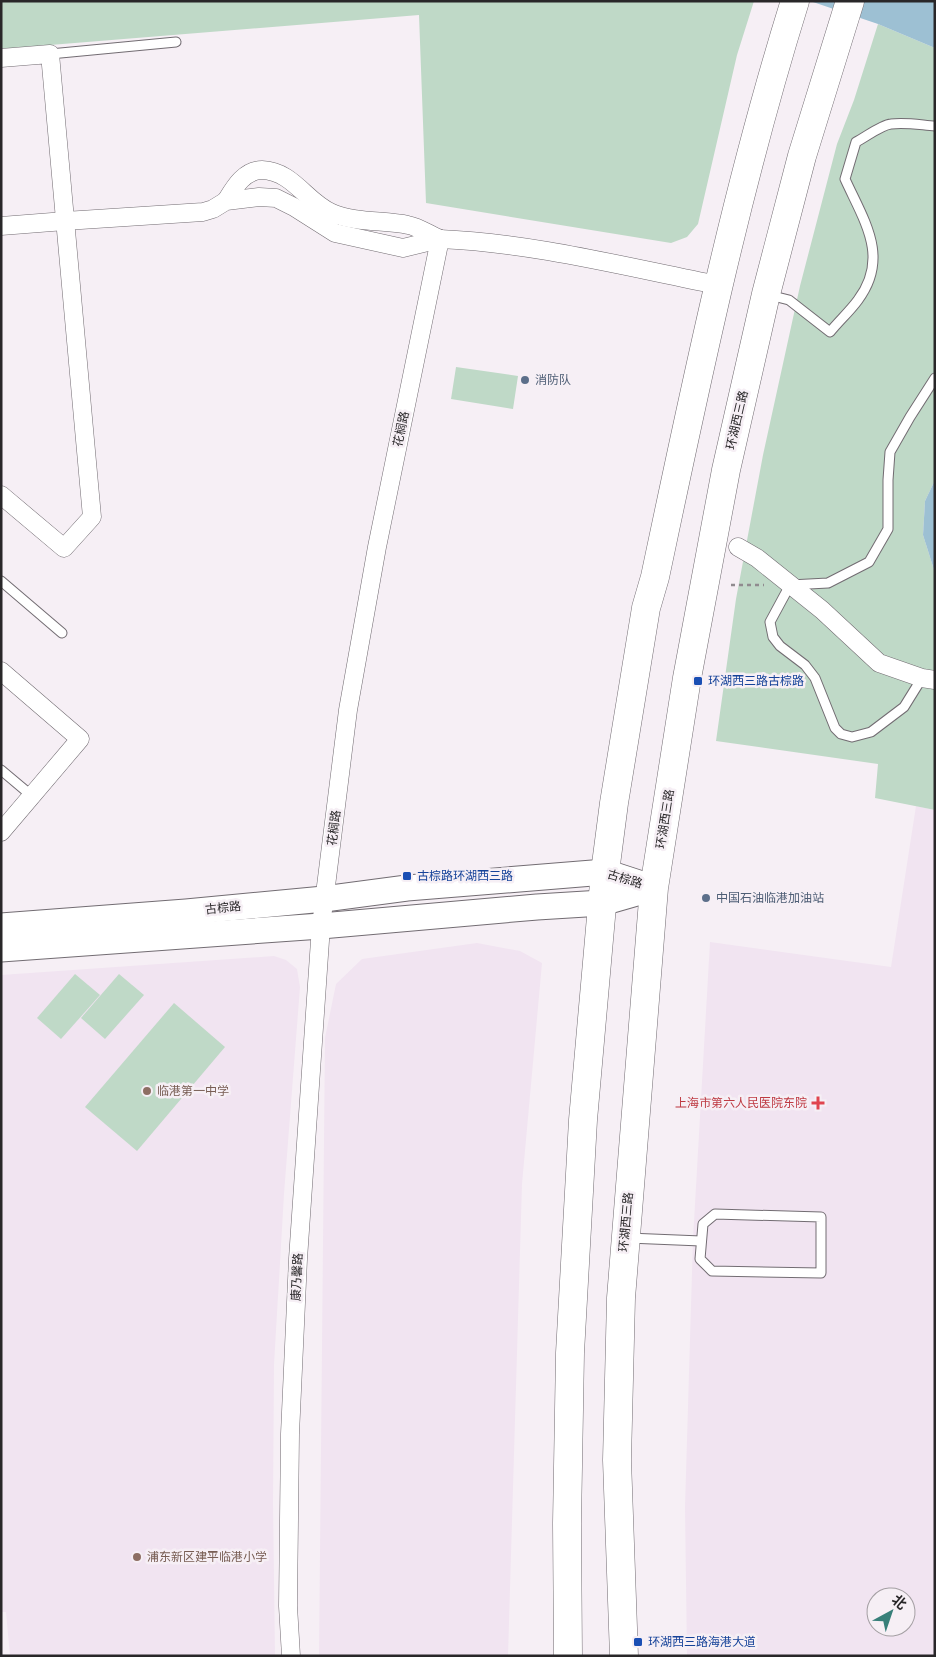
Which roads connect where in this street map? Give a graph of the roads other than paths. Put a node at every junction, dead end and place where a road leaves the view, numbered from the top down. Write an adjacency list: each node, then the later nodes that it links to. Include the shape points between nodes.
1 (795, 2): 11 (main road, via 763,110)
2 (846, 11): 12 (main road, 环湖西三路, via 802,156)
3 (176, 42): 4 (lane)
4 (50, 54): 5 (street); 8 (street)
5 (1, 58)
6 (935, 126): 12 (lane, via 891,124 856,142 845,179 873,247 874,264 858,300 830,332 789,300)
7 (226, 201): 8 (street, via 203,212); 10 (street, via 276,198 335,233 403,248); 10 (street, via 246,175 260,170 276,172 290,179 321,208 334,214 410,225)
8 (65, 220): 9 (street); 14 (street, via 92,517 64,548)
9 (1, 226)
10 (440, 239): 11 (street, via 566,254); 26 (street, 花榈路, via 379,537 348,710)
11 (718, 285): 24 (main road, via 646,608)
12 (766, 294): 25 (main road, 环湖西三路, via 726,470 694,640)
13 (935, 378): 17 (lane, via 890,452 888,529 869,562 828,583)
14 (1, 495)
15 (738, 547): 17 (street)
16 (1, 581): 18 (lane)
17 (790, 585): 20 (street, via 879,663); 20 (lane, via 770,622 773,637 815,678 835,728 841,734 852,737 871,732 904,707)
18 (62, 633)
19 (1, 671): 22 (street, via 80,739)
20 (928, 679)
21 (1, 770): 22 (lane)
22 (32, 796): 23 (street)
23 (1, 832)
24 (605, 872): 25 (street, 古棕路); 26 (street, 古棕路, via 407,888); 27 (main road)
25 (654, 888): 27 (street, 古棕路); 31 (main road, 环湖西三路)
26 (324, 899): 28 (street, 古棕路); 29 (street, 康乃馨路)
27 (602, 904): 29 (street, 古棕路); 34 (main road, via 583,1120 570,1353)
28 (1, 926)
29 (321, 926): 30 (street, 古棕路); 33 (street, 康乃馨路, via 298,1259 291,1424 288,1606)
30 (1, 949)
31 (625, 1238): 32 (lane); 35 (main road, 环湖西三路, via 620,1298 617,1460)
32 (701, 1241): 32 (lane, via 700,1260 712,1271 821,1273 821,1217 715,1214 703,1224)
33 (291, 1656)
34 (568, 1656)
35 (624, 1656)

